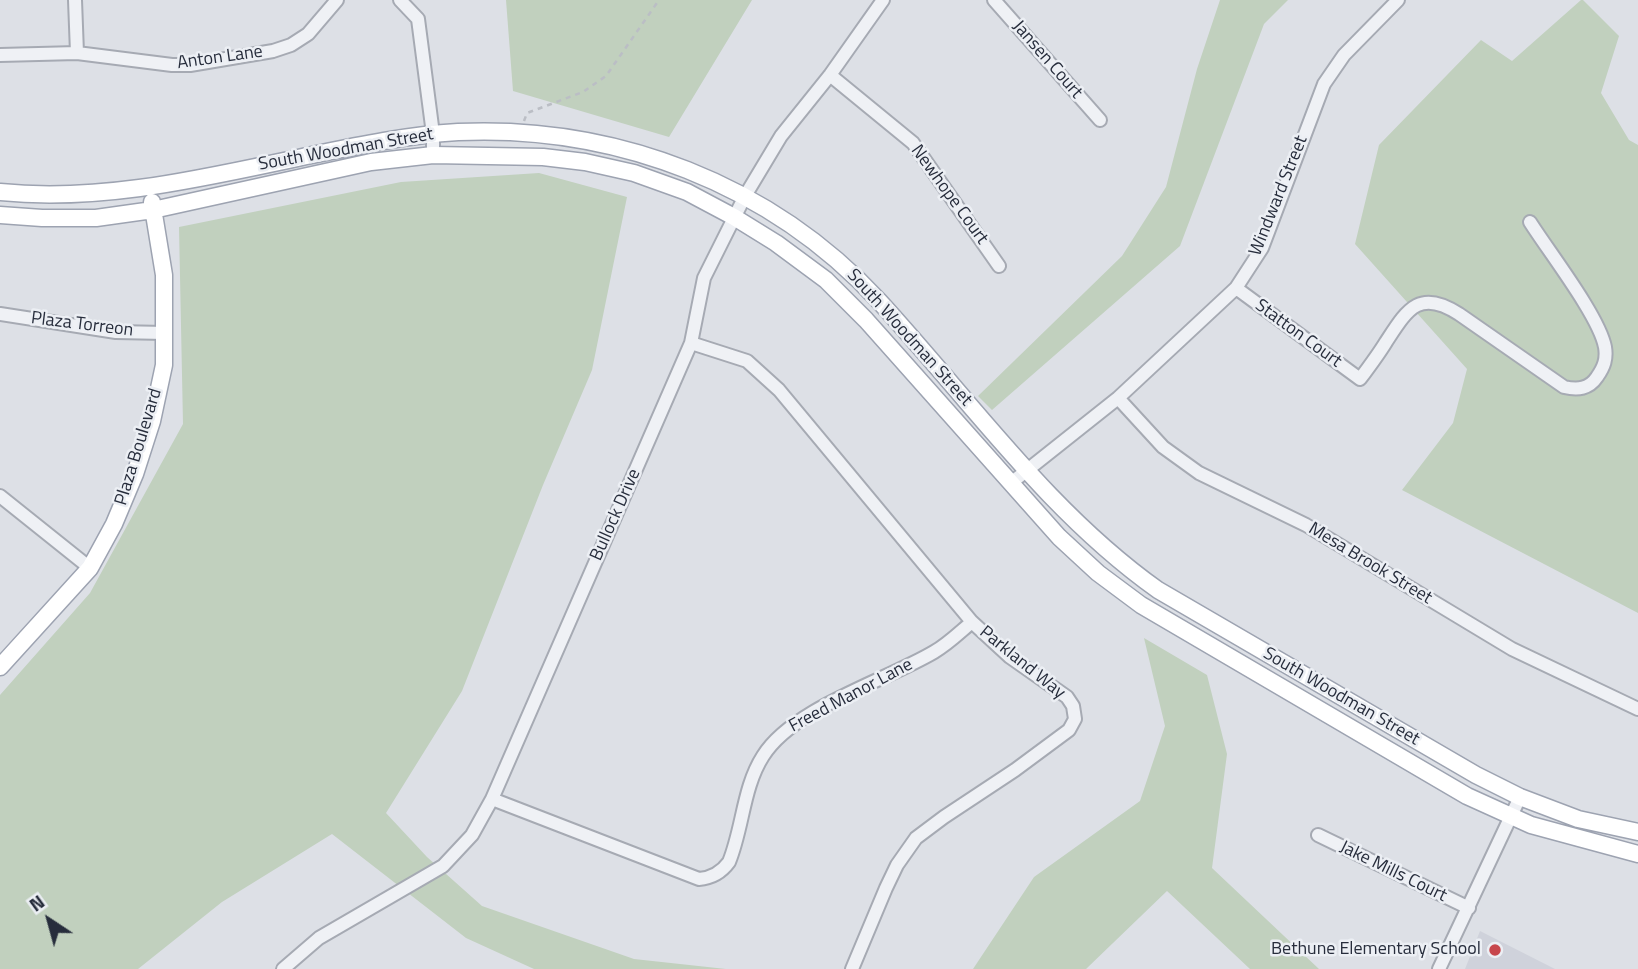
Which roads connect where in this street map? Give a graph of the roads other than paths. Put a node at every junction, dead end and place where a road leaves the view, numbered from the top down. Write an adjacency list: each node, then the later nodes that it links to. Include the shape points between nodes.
1 (75, 0): 7 (street)
2 (337, 0): 7 (street, Anton Lane, via 308,34 273,51 190,65)
3 (400, 0): 11 (street, via 418,19)
4 (883, 0): 9 (street, Bullock Drive)
5 (994, 0): 10 (street, Jansen Court)
6 (1398, 0): 21 (street, Windward Street, via 1344,55 1324,84 1262,248)
7 (77, 53): 8 (street, Anton Lane)
8 (0, 55)
9 (830, 75): 15 (street, Bullock Drive, via 781,136); 20 (street, Newhope Court, via 913,143)
10 (1100, 120)
11 (433, 134): 12 (street); 13 (main road, South Woodman Street); 15 (main road, South Woodman Street, via 520,132 578,138 690,170)
12 (433, 155): 16 (main road, South Woodman Street, via 351,166); 18 (main road, South Woodman Street, via 585,162 687,192)
13 (149, 186): 14 (main road, South Woodman Street, via 80,194); 16 (main road, Plaza Boulevard)
14 (0, 192)
15 (745, 196): 18 (street, Bullock Drive); 26 (main road, South Woodman Street, via 844,266)
16 (153, 210): 17 (main road, South Woodman Street, via 96,218); 23 (main road, Plaza Boulevard, via 164,275)
17 (0, 215)
18 (734, 218): 24 (street, Bullock Drive, via 704,278); 27 (main road, South Woodman Street, via 826,280)
19 (1530, 222): 21 (street, Statton Court, via 1603,340 1606,362 1586,387 1564,387 1449,307 1431,302 1407,312 1360,379)
20 (999, 266)
21 (1236, 288): 25 (street, Windward Street)
22 (0, 314): 23 (street, Plaza Torreon, via 116,332)
23 (165, 332): 29 (main road, Plaza Boulevard, via 164,365 152,421 114,524)
24 (691, 343): 30 (street, Parkland Way, via 747,361 779,390); 34 (street, Bullock Drive)
25 (1118, 398): 26 (street, Windward Street); 32 (street, Mesa Brook Street, via 1163,447 1199,473 1306,525 1512,649)
26 (1027, 470): 27 (street, Windward Street); 33 (main road, South Woodman Street, via 1086,533 1158,590)
27 (1011, 483): 35 (main road, South Woodman Street, via 1098,573 1141,605 1467,796)
28 (0, 496): 29 (street)
29 (90, 568): 31 (main road, Plaza Boulevard)
30 (972, 622): 34 (street, Freed Manor Lane, via 937,650 807,716 778,737 753,775 729,862 713,877 699,879); 41 (street, Parkland Way, via 1010,657 1067,697 1075,719 1069,730 916,838 897,865)
31 (0, 667)
32 (1638, 709)
33 (1520, 797): 35 (street); 36 (main road, South Woodman Street, via 1578,819)
34 (492, 799): 40 (street, Bullock Drive, via 472,835 443,866 319,938)
35 (1511, 816): 38 (main road, South Woodman Street); 39 (street)
36 (1638, 832)
37 (1318, 835): 39 (street, Jake Mills Court)
38 (1638, 854)
39 (1469, 908): 42 (street)
40 (283, 969)
41 (852, 969)
42 (1439, 969)

